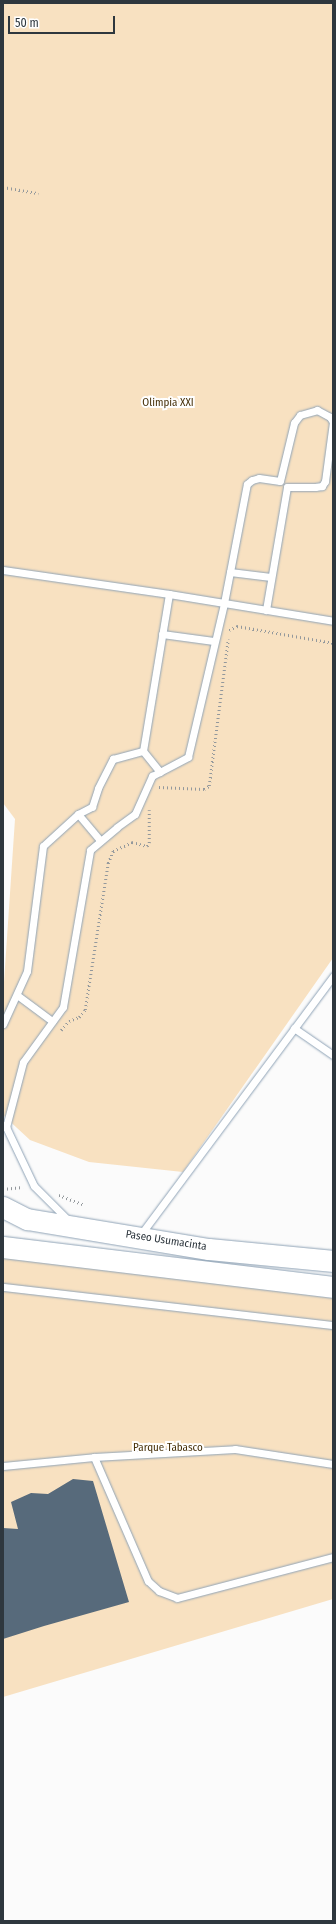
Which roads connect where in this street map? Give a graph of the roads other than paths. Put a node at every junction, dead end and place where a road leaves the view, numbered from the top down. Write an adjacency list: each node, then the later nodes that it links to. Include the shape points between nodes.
1 (280, 481): 2 (lane); 2 (lane, via 294,423 300,415 317,410 330,416 333,422 325,481 322,486); 4 (lane, via 259,478 248,484)
2 (287, 487): 5 (lane)
3 (3, 570): 6 (lane)
4 (230, 572): 5 (lane); 7 (lane)
5 (271, 577): 8 (lane)
6 (169, 594): 7 (lane); 10 (lane)
7 (224, 603): 8 (lane); 11 (lane)
8 (266, 610): 9 (lane)
9 (333, 621)
10 (162, 634): 11 (lane); 12 (lane)
11 (214, 641): 13 (lane, via 188,757)
12 (143, 751): 13 (lane); 14 (lane, via 113,759 98,788 92,807)
13 (160, 772): 15 (lane, via 152,776 135,814)
14 (78, 814): 15 (lane); 17 (lane, via 42,846 27,971)
15 (101, 841): 18 (lane, via 90,850 62,1007)
16 (333, 976): 20 (lane)
17 (17, 995): 18 (lane); 19 (lane)
18 (52, 1021): 22 (lane, via 23,1062)
19 (3, 1024)
20 (294, 1028): 21 (lane); 25 (lane)
21 (333, 1055)
22 (4, 1126): 24 (lane, via 34,1186)
23 (3, 1207): 24 (main road, Paseo Usumacinta, via 27,1219)
24 (75, 1226): 25 (main road, Paseo Usumacinta)
25 (138, 1237): 27 (main road, Paseo Usumacinta, via 209,1249)
26 (3, 1247): 29 (main road)
27 (333, 1261)
28 (3, 1287): 30 (lane)
29 (333, 1287)
30 (333, 1325)
31 (94, 1457): 32 (lane, via 235,1450); 33 (lane); 34 (lane, via 148,1581 159,1591 177,1598)
32 (333, 1464)
33 (3, 1466)
34 (333, 1558)

